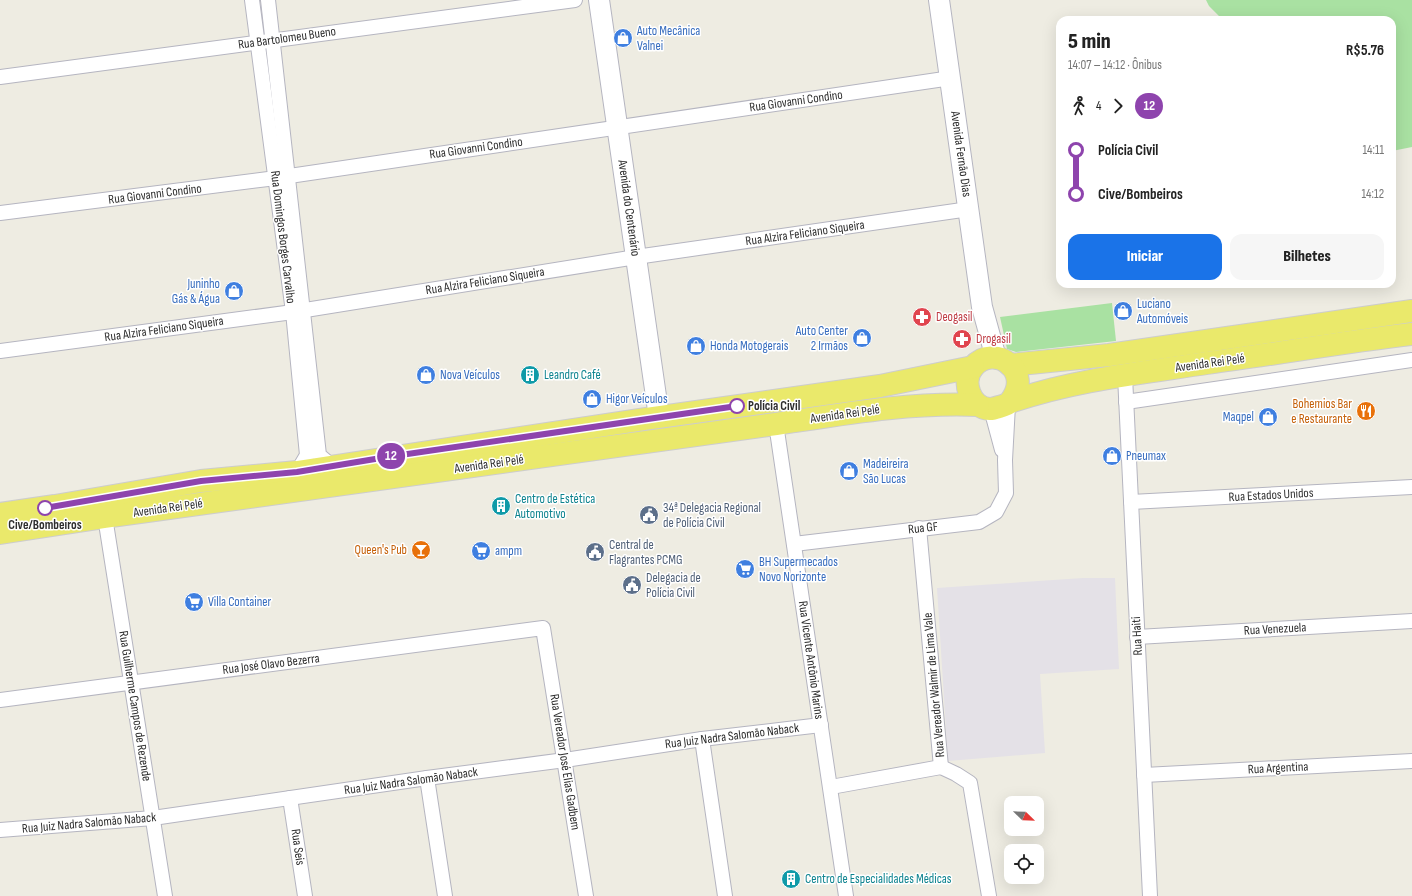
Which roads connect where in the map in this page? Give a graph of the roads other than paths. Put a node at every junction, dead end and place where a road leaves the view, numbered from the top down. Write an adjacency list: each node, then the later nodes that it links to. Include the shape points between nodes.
1 (252, 0): 7 (street, Rua Domingos Borges Carvalho)
2 (268, 0): 6 (street, Rua Domingos Borges Carvalho)
3 (575, 0): 6 (street, Rua Bartolomeu Bueno)
4 (600, 0): 10 (street, Avenida do Centenário)
5 (940, 0): 9 (street, Avenida Fernão Dias)
6 (273, 40): 7 (street, Rua Bartolomeu Bueno); 11 (street, Rua Domingos Borges Carvalho)
7 (257, 42): 8 (street, Rua Bartolomeu Bueno); 11 (street, Rua Domingos Borges Carvalho)
8 (0, 78)
9 (951, 78): 10 (street, Rua Giovanni Condino); 12 (street, Avenida Fernão Dias)
10 (618, 127): 11 (street, Rua Giovanni Condino); 14 (street, Avenida do Centenário)
11 (282, 177): 13 (street, Rua Giovanni Condino); 15 (street, Rua Domingos Borges Carvalho)
12 (969, 209): 14 (street, Rua Alzira Feliciano Siqueira); 20 (street, Avenida Fernão Dias)
13 (0, 214)
14 (636, 257): 15 (street, Rua Alzira Feliciano Siqueira); 24 (street, Avenida do Centenário)
15 (298, 311): 18 (street, Rua Alzira Feliciano Siqueira); 26 (street, Rua Domingos Borges Carvalho, via 320,456); 27 (street, Rua Domingos Borges Carvalho, via 307,455)
16 (1412, 311): 20 (main road, Avenida Rei Pelé, via 1108,355 1030,364)
17 (1412, 334): 21 (main road, Avenida Rei Pelé)
18 (0, 351)
19 (1412, 360): 22 (street)
20 (989, 363): 23 (main road, via 969,375 968,391 972,399); 23 (main road, via 1016,371 1016,396); 24 (main road, Avenida Rei Pelé, via 880,386)
21 (1125, 376): 22 (street, Rua Haiti); 23 (main road, Avenida Rei Pelé, via 1050,390)
22 (1126, 402): 29 (street, Rua Haiti)
23 (997, 405): 25 (main road, Avenida Rei Pelé, via 927,405 873,409); 32 (street, Rua GF, via 1005,460 1006,492 996,512 979,522)
24 (659, 417): 26 (main road, Avenida Rei Pelé)
25 (776, 424): 31 (main road, Avenida Rei Pelé); 34 (street, Rua Vicente Antônio Marins)
26 (332, 466): 27 (main road, Avenida Rei Pelé)
27 (297, 472): 30 (main road, Avenida Rei Pelé, via 201,481)
28 (1412, 487): 29 (street, Rua Estados Unidos)
29 (1131, 502): 37 (street, Rua Haiti)
30 (0, 514)
31 (106, 517): 33 (main road, Avenida Rei Pelé); 38 (street, Rua Guilherme Campos de Rezende)
32 (919, 528): 34 (street, Rua GF); 44 (street, Rua Vereador Walmir de Lima Vale)
33 (0, 533)
34 (794, 544): 40 (street, Rua Vicente Antônio Marins)
35 (1412, 621): 37 (street, Rua Venezuela)
36 (543, 628): 38 (street, Rua José Olavo Bezerra); 42 (street, Rua Vereador José Elias Gadbem)
37 (1137, 637): 45 (street, Rua Haiti)
38 (131, 682): 39 (street, Rua José Olavo Bezerra); 49 (street, Rua Guilherme Campos de Rezende)
39 (0, 700)
40 (821, 725): 41 (street, Rua Juiz Nadra Salomão Naback); 47 (street, Rua Vicente Antônio Marins)
41 (702, 739): 42 (street, Rua Juiz Nadra Salomão Naback); 55 (street)
42 (565, 760): 46 (street, Rua Juiz Nadra Salomão Naback); 54 (street, Rua Vereador José Elias Gadbem)
43 (1412, 761): 45 (street, Rua Argentina)
44 (941, 767): 47 (street); 57 (street, Rua Vereador Walmir de Lima Vale, via 970,784)
45 (1144, 775): 58 (street, Rua Haiti)
46 (427, 778): 48 (street, Rua Juiz Nadra Salomão Naback); 53 (street)
47 (831, 787): 56 (street, Rua Vicente Antônio Marins)
48 (290, 798): 49 (street, Rua Juiz Nadra Salomão Naback); 52 (street, Rua Seis)
49 (153, 818): 50 (street, Rua Juiz Nadra Salomão Naback); 51 (street, Rua Guilherme Campos de Rezende)
50 (0, 830)
51 (165, 896)
52 (305, 896)
53 (445, 896)
54 (586, 896)
55 (725, 896)
56 (846, 896)
57 (989, 896)
58 (1150, 896)

